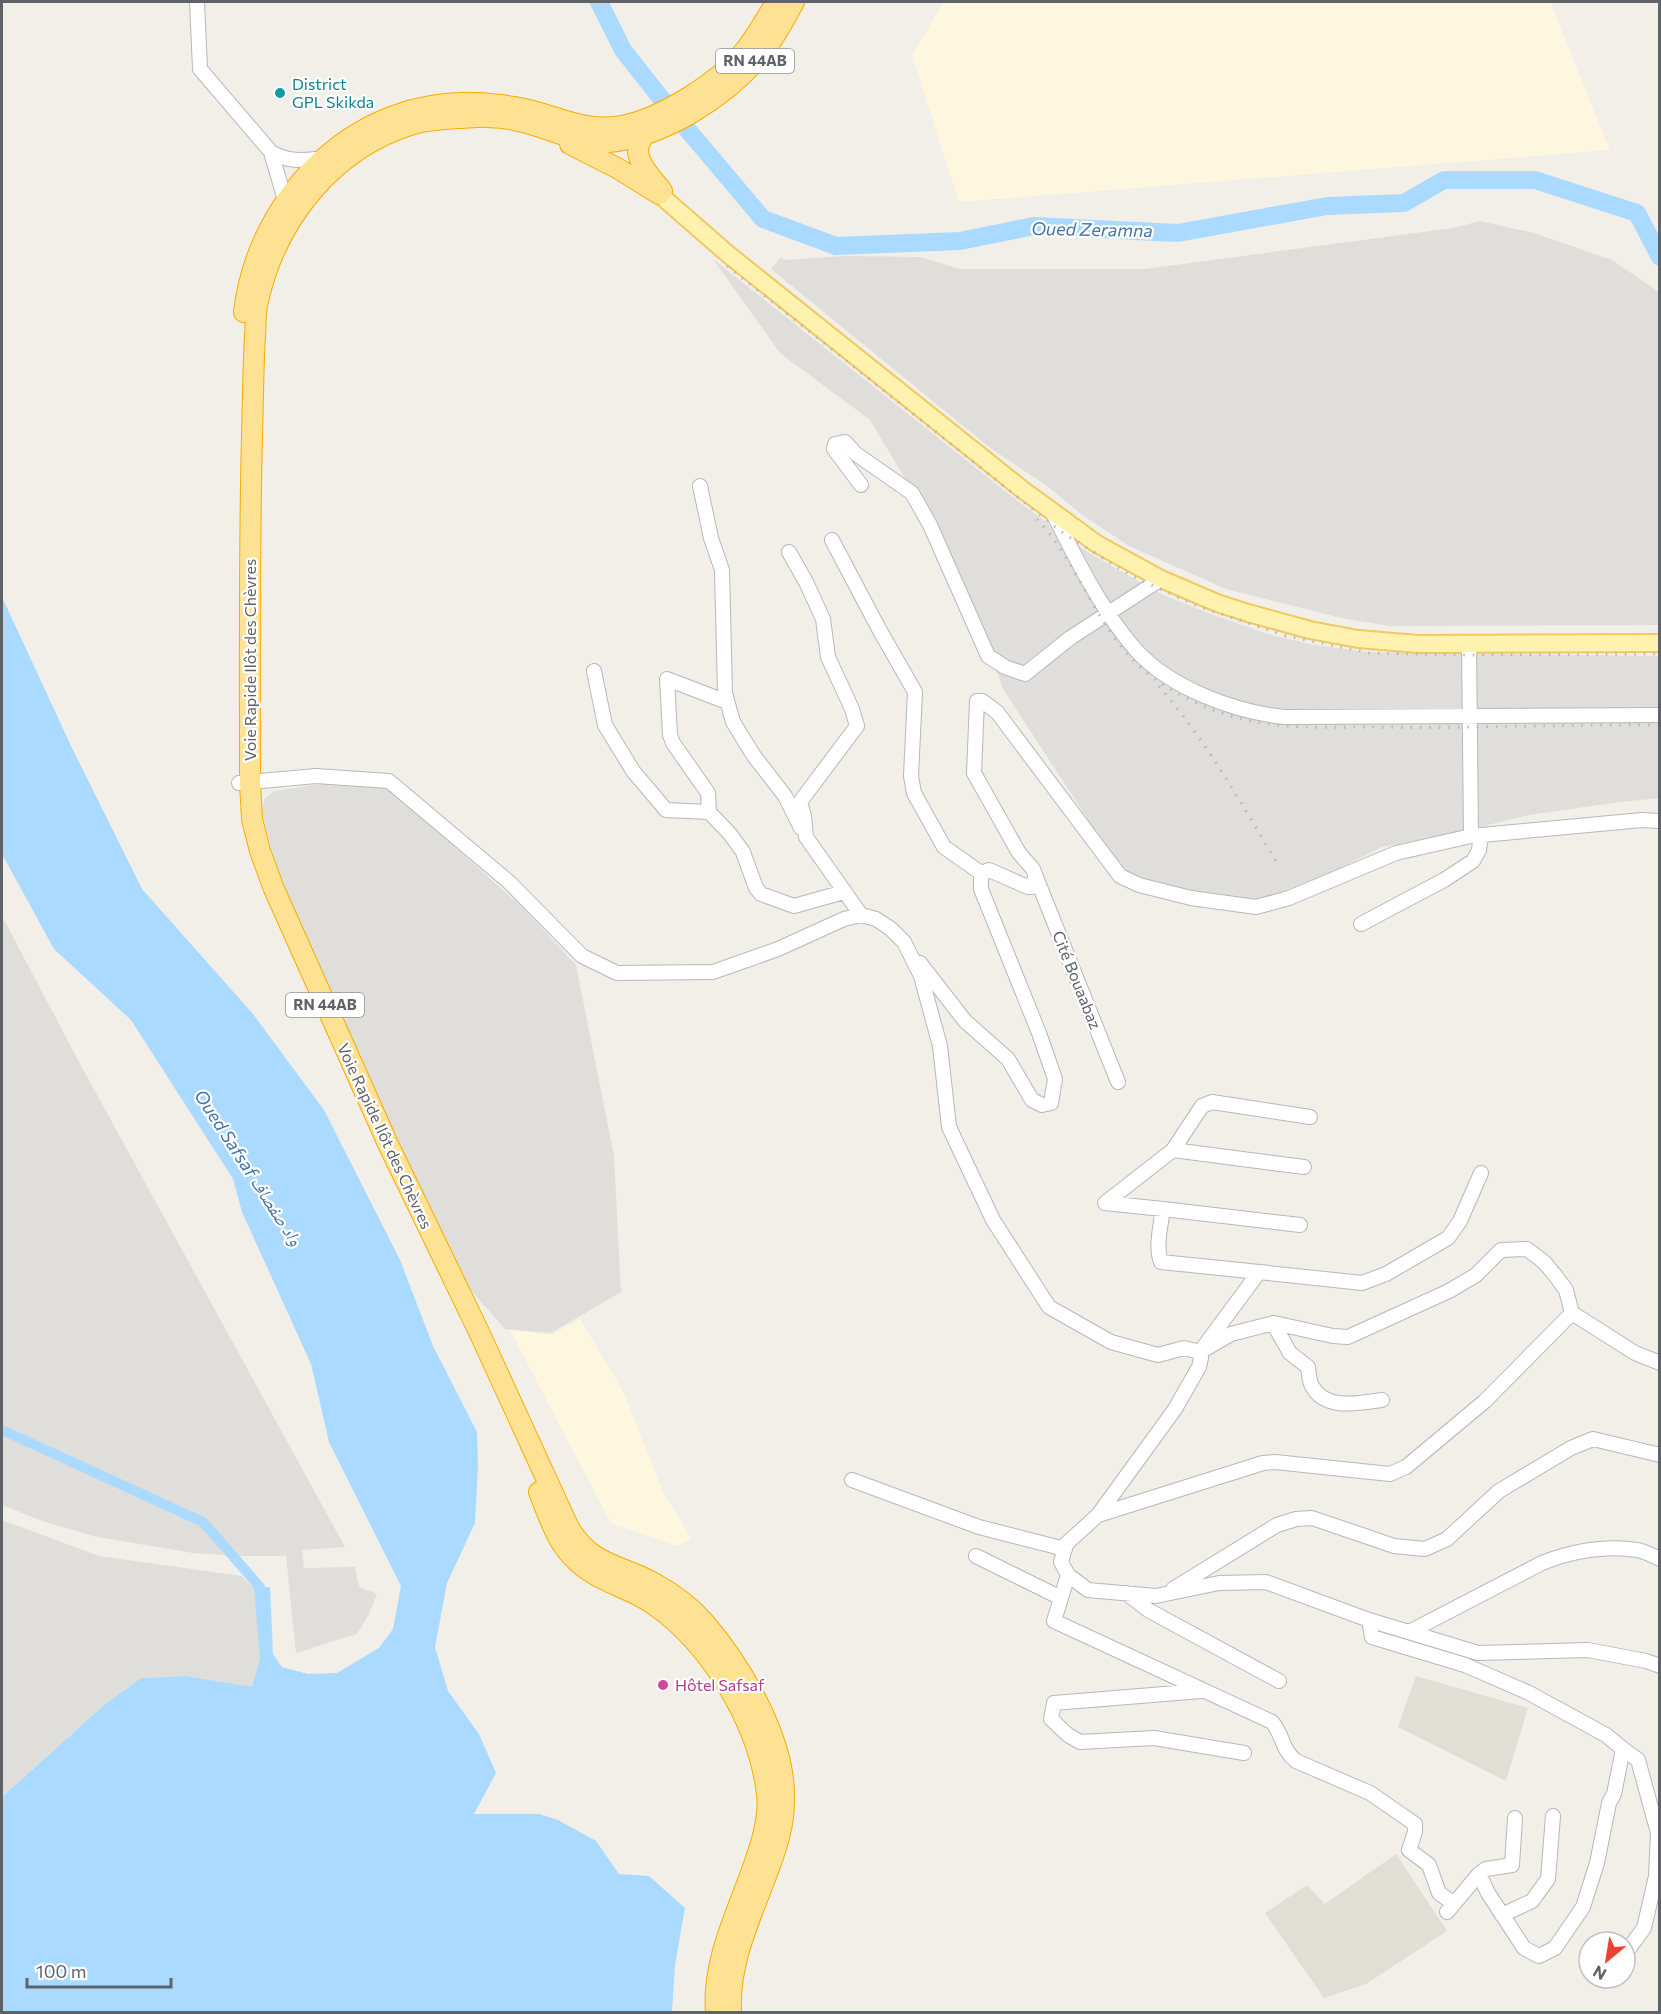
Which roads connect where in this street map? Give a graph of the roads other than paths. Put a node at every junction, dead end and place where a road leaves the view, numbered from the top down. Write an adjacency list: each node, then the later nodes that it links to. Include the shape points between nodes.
1 (197, 2): 8 (street, via 200,69)
2 (776, 2): 4 (highway, RN 44AB, via 746,50)
3 (794, 2): 4 (highway, RN 44AB, via 760,56 741,75)
4 (696, 101): 6 (highway, RN 44AB, via 681,118)
5 (518, 120): 7 (highway, Voie Rapide Ilôt des Chèvres / RN 44AB, via 577,139); 10 (highway, via 564,140); 25 (highway, Voie Rapide Ilôt des Chèvres / RN 44AB, via 486,117 422,122 363,147 308,194 284,230 267,268 257,304 254,344)
6 (646, 128): 7 (highway, RN 44AB); 10 (highway, via 638,148 643,167)
7 (608, 135): 9 (highway, Voie Rapide Ilôt des Chèvres / RN 44AB, via 516,107 442,104 409,111 362,130); 10 (highway)
8 (271, 152): 9 (street, via 283,159 300,161); 11 (street)
9 (325, 158): 11 (highway, Voie Rapide Ilôt des Chèvres / RN 44AB)
10 (660, 193): 14 (main road, via 729,255)
11 (285, 200): 25 (highway, Voie Rapide Ilôt des Chèvres / RN 44AB, via 258,251 242,326 239,554)
12 (861, 484): 18 (street, via 834,449 835,444 845,442 912,493 988,656 1005,667 1025,674)
13 (700, 486): 22 (street, via 722,570)
14 (1053, 513): 17 (main road, via 1097,544); 18 (street)
15 (832, 540): 30 (street, via 915,692 911,776 914,793 944,847)
16 (789, 552): 29 (street, via 823,619 828,657 857,726 800,802)
17 (1161, 579): 18 (street); 19 (main road, via 1217,603 1310,630 1388,643)
18 (1109, 613): 23 (street, via 1138,652 1162,671 1192,690 1247,711 1284,717)
19 (1469, 643): 20 (main road); 23 (street)
20 (1659, 643)
21 (594, 672): 26 (street, via 605,725 633,771 666,810)
22 (727, 702): 26 (street, via 667,680 670,735 708,793); 29 (street, via 733,722 784,795)
23 (1471, 715): 24 (street); 28 (street)
24 (1659, 715)
25 (245, 783): 33 (street, via 316,776 389,781 509,882 582,956 617,973 713,972); 71 (highway, Voie Rapide Ilôt des Chèvres / RN 44AB, via 244,831 259,882 324,1035 505,1415 562,1546 597,1576 640,1596 675,1622 720,1674 754,1740 763,1766 766,1822 720,1962); 72 (highway, Voie Rapide Ilôt des Chèvres / RN 44AB, via 260,851 274,889 388,1144 569,1528 591,1555 655,1583 703,1621 740,1672 772,1736 783,1776 783,1809 775,1851 735,1964)
26 (709, 812): 32 (street, via 742,852 761,894 794,906)
27 (1659, 821): 28 (street)
28 (1476, 835): 31 (street, Cité Bouaabaz, via 1396,853 1289,898 1256,907 1191,898 1139,885 1120,876 997,712 977,701 974,773); 34 (street, via 1479,850 1473,861)
29 (806, 837): 32 (street)
30 (981, 873): 31 (street, via 989,870 1031,887); 35 (street, via 981,890 1040,1033 1054,1079 1051,1103 1042,1105 1032,1100 1008,1059 965,1022)
31 (1036, 877): 36 (street, Cité Bouaabaz)
32 (844, 892): 33 (street)
33 (861, 915): 35 (street, via 876,919)
34 (1361, 924)
35 (904, 942): 46 (street, via 921,976 940,1046 949,1127 993,1220 1049,1307 1111,1342 1158,1355 1184,1348)
36 (1118, 1082)
37 (1310, 1117): 38 (street, via 1212,1102 1202,1106)
38 (1173, 1150): 39 (street); 41 (street, via 1105,1203)
39 (1304, 1167)
40 (1481, 1173): 43 (street, via 1460,1221 1448,1238 1386,1274 1362,1283)
41 (1163, 1209): 42 (street); 43 (street, via 1161,1262)
42 (1300, 1225)
43 (1259, 1272): 46 (street)
44 (1572, 1313): 45 (street, via 1566,1290 1544,1262 1527,1249 1501,1250 1476,1275 1449,1291 1348,1337); 47 (street, via 1635,1353); 51 (street, via 1485,1401 1406,1467 1390,1474 1263,1462)
45 (1273, 1323): 46 (street, via 1231,1334); 48 (street, via 1290,1353 1308,1367 1311,1385 1322,1398 1346,1405)
46 (1200, 1352): 51 (street, via 1199,1367 1175,1409)
47 (1659, 1363)
48 (1382, 1400)
49 (1659, 1455): 57 (street, via 1593,1439 1499,1491 1448,1539 1425,1549 1394,1546 1312,1518 1296,1519 1277,1525)
50 (852, 1479): 52 (street, via 979,1527)
51 (1098, 1515): 52 (street)
52 (1065, 1549): 55 (street, via 1061,1562)
53 (976, 1556): 58 (street)
54 (1659, 1559): 60 (street, via 1639,1550 1585,1550 1560,1556)
55 (1068, 1575): 56 (street, via 1088,1590); 58 (street)
56 (1126, 1593): 57 (street); 62 (street, via 1148,1610)
57 (1166, 1594): 59 (street, via 1219,1583 1266,1582)
58 (1061, 1598): 63 (street, via 1054,1621)
59 (1369, 1620): 60 (street); 64 (street, via 1372,1637 1465,1665 1529,1693 1606,1735)
60 (1409, 1632): 61 (street, via 1478,1653 1588,1650)
61 (1659, 1666)
62 (1279, 1681)
63 (1204, 1691): 65 (street, via 1054,1703 1051,1719 1080,1742 1154,1738); 68 (street, via 1272,1722 1279,1730 1286,1753 1296,1761 1370,1793 1415,1824 1409,1850 1429,1865 1439,1893 1451,1908)
64 (1623, 1749): 69 (street, via 1583,1907 1555,1948 1539,1956 1524,1948); 70 (street, via 1638,1760 1658,1833 1656,1876 1644,1928)
65 (1244, 1753)
66 (1553, 1816): 69 (street, via 1548,1879 1532,1901)
67 (1515, 1818): 68 (street, via 1512,1864)
68 (1479, 1874): 69 (street)
69 (1502, 1915)
70 (1637, 1938)
71 (716, 2013)
72 (731, 2013)

